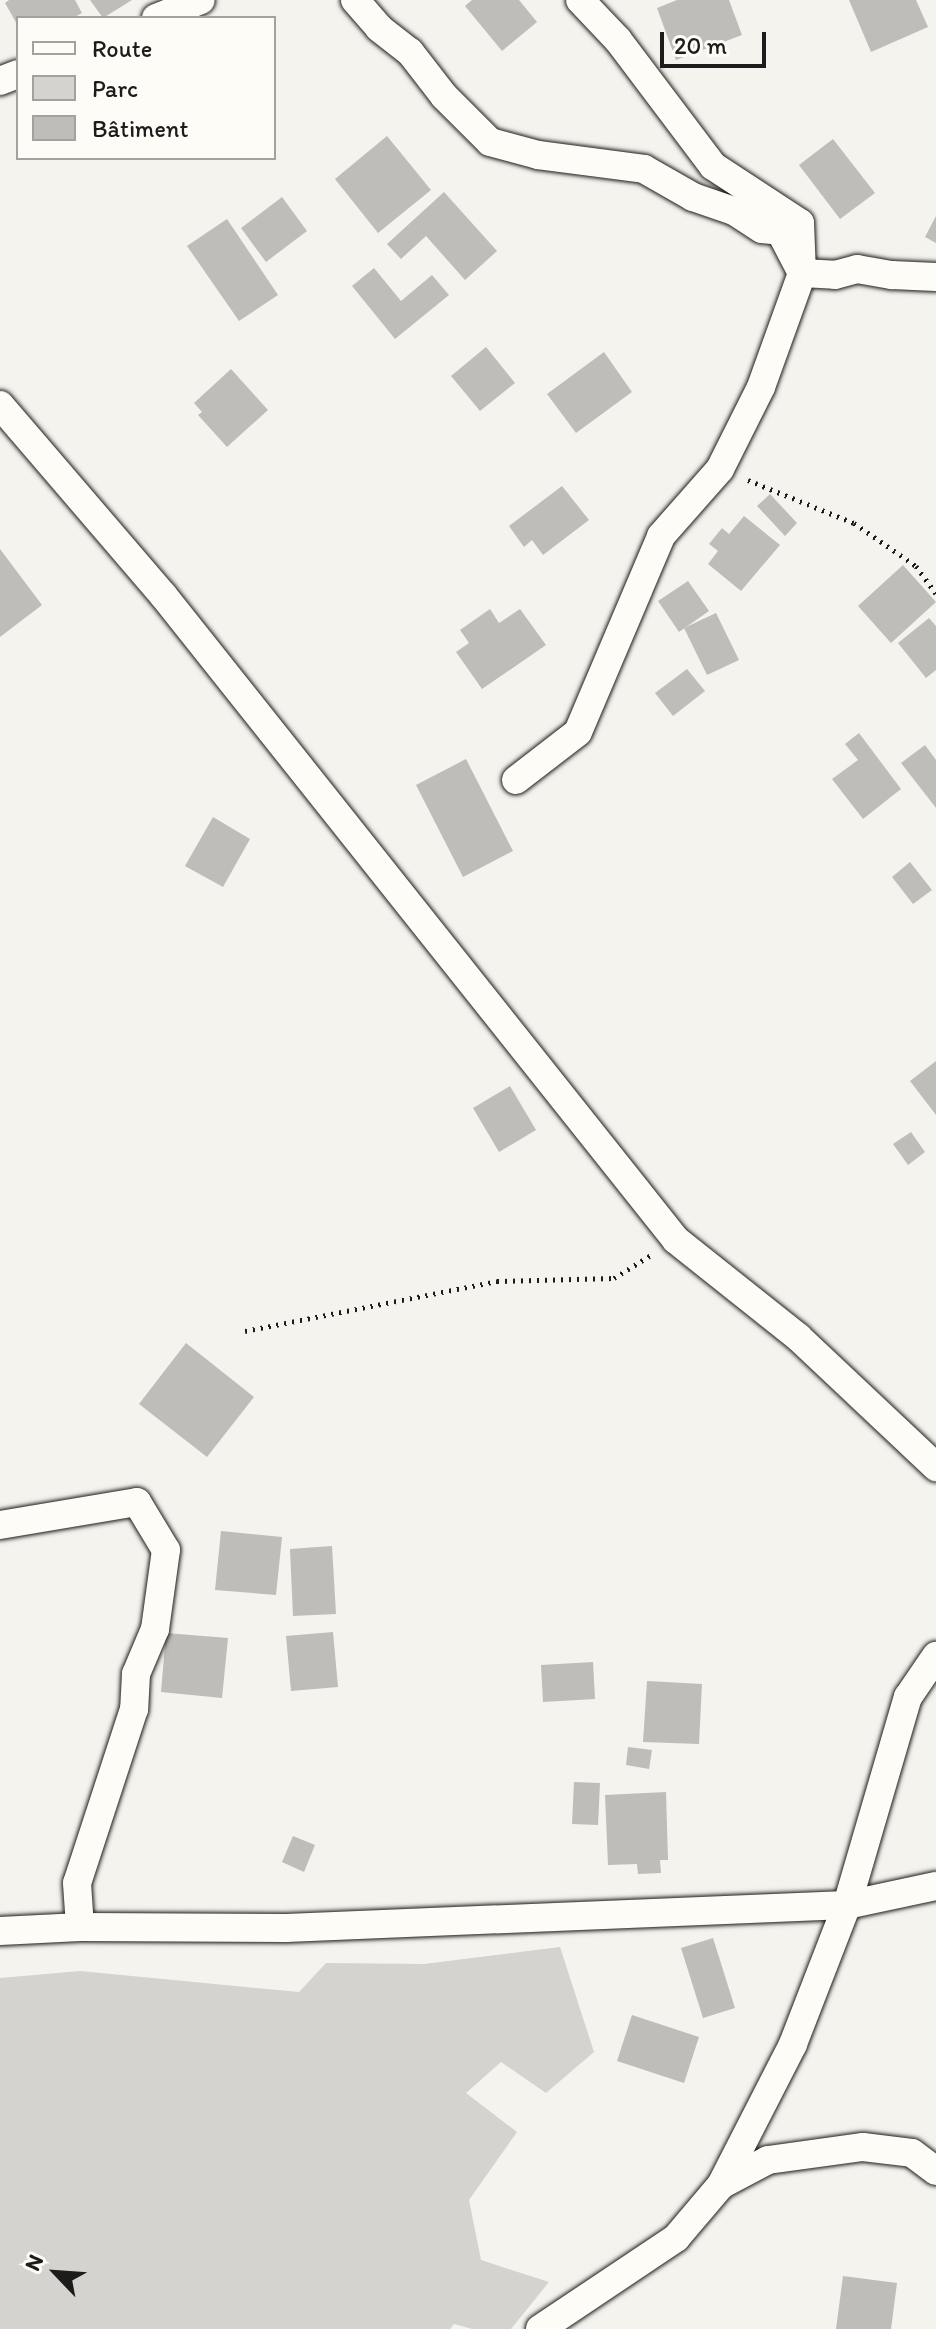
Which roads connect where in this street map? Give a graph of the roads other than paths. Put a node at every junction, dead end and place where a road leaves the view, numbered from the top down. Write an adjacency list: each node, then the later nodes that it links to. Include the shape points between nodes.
1 (201, 0): 4 (street)
2 (355, 0): 5 (street, via 410,52 490,142 538,155 644,169 762,229 780,231)
3 (580, 0): 5 (street, via 618,40 713,166 800,223)
4 (161, 16)
5 (802, 273): 6 (street, via 835,275 857,269); 8 (street, via 761,387 720,469 661,536 578,732)
6 (936, 277)
7 (0, 405): 9 (street, via 163,595 676,1240 798,1337)
8 (516, 780)
9 (936, 1467)
10 (0, 1525): 14 (street, via 137,1502 166,1550 155,1629 136,1674 134,1709 77,1883)
11 (936, 1656): 13 (street, via 908,1697)
12 (936, 1886): 13 (street)
13 (847, 1905): 14 (street, via 286,1928); 17 (street, via 793,2044)
14 (80, 1927): 15 (street)
15 (0, 1931)
16 (936, 2171): 17 (street, via 912,2153 863,2147 768,2160)
17 (721, 2185): 18 (street, via 676,2238)
18 (540, 2329)

